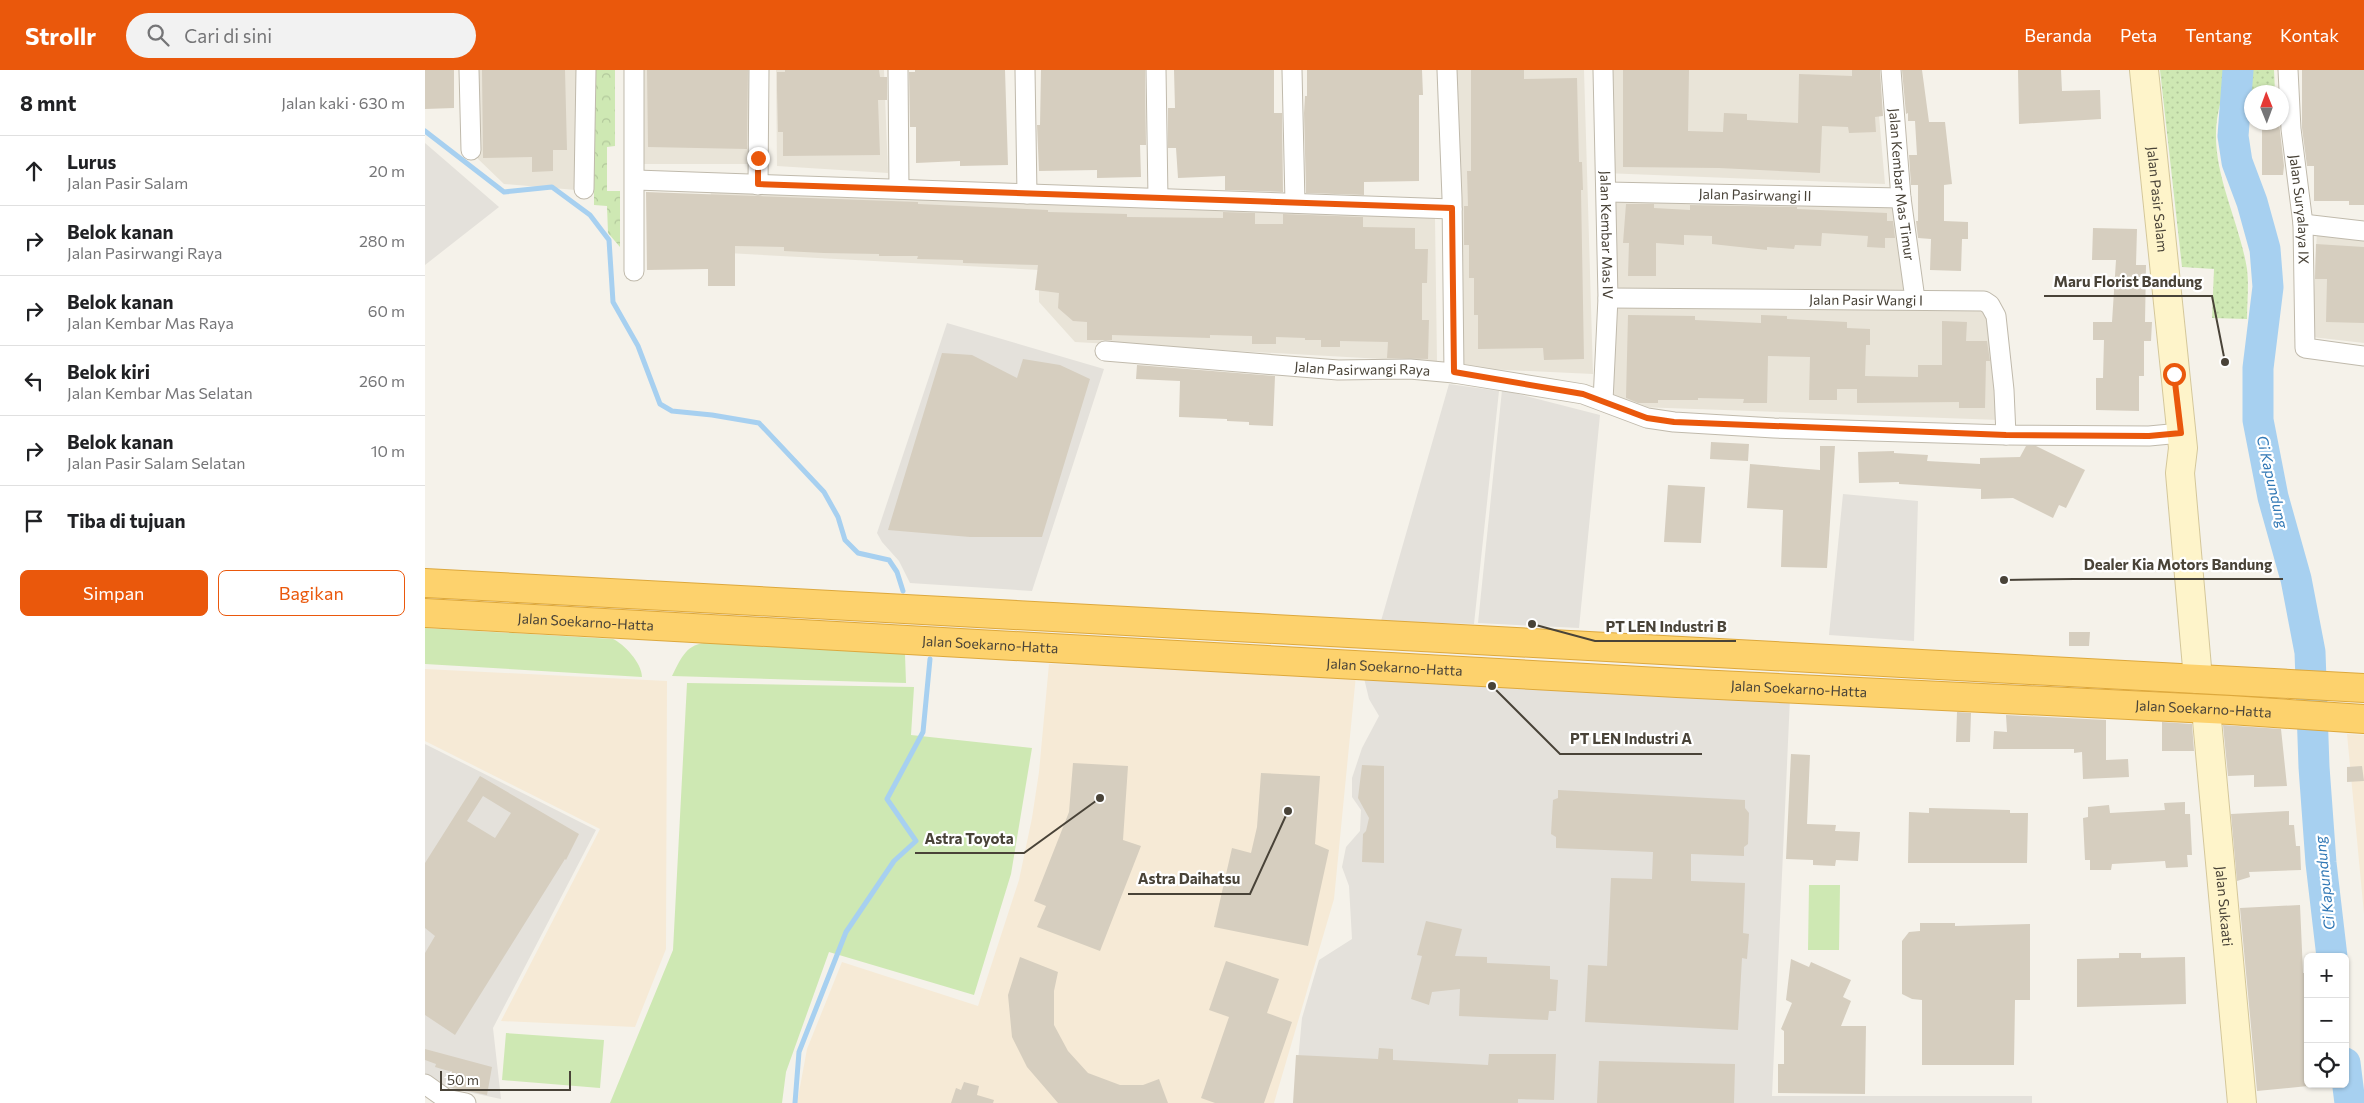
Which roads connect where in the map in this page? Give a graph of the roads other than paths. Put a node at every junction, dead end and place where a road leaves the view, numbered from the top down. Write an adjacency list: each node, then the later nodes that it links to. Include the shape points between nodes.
1 (469, 70): 14 (street)
2 (586, 70): 17 (street)
3 (634, 70): 15 (street)
4 (759, 70): 16 (street)
5 (898, 70): 18 (street)
6 (1025, 70): 20 (street)
7 (1156, 70): 21 (street)
8 (1292, 70): 23 (street)
9 (1447, 70): 24 (street)
10 (1603, 70): 19 (street, Jalan Kembar Mas IV)
11 (1891, 70): 22 (street, Jalan Kembar Mas Timur)
12 (2144, 70): 35 (street, Jalan Pasir Salam)
13 (2289, 70): 25 (street, Jalan Suryalaya IX, via 2291,129)
14 (471, 150)
15 (635, 180): 16 (street); 27 (street)
16 (758, 184): 18 (street)
17 (584, 189)
18 (899, 189): 20 (street)
19 (1607, 192): 22 (street, Jalan Pasirwangi II); 28 (street, Jalan Kembar Mas IV)
20 (1027, 194): 21 (street)
21 (1158, 198): 23 (street)
22 (1901, 198): 29 (street, Jalan Kembar Mas Timur)
23 (1295, 203): 24 (street)
24 (1452, 208): 32 (street)
25 (2303, 224): 26 (street); 31 (street, Jalan Suryalaya IX, via 2305,348)
26 (2364, 231)
27 (635, 271)
28 (1608, 298): 29 (street, Jalan Pasir Wangi I); 33 (street, Jalan Kembar Mas IV)
29 (1915, 299): 34 (street, Jalan Pasir Wangi I, via 1984,301 1990,305 1996,316)
30 (1105, 351): 32 (street, Jalan Pasirwangi Raya, via 1338,370)
31 (2364, 356)
32 (1454, 372): 33 (street, Jalan Pasirwangi Raya, via 1583,394)
33 (1603, 401): 34 (street, Jalan Pasirwangi Raya, via 1647,418 1674,422)
34 (2006, 435): 35 (street, Jalan Pasirwangi Raya, via 2149,436)
35 (2182, 440): 39 (street, Jalan Pasir Salam, via 2193,473)
36 (425, 583): 38 (highway)
37 (425, 613): 40 (highway, Jalan Soekarno-Hatta)
38 (1678, 649): 39 (highway); 40 (highway)
39 (2208, 680): 41 (highway)
40 (1677, 683): 42 (highway, Jalan Soekarno-Hatta)
41 (2359, 688)
42 (2218, 709): 43 (highway, Jalan Soekarno-Hatta); 46 (street, Jalan Sukaati)
43 (2359, 719)
44 (425, 1084): 45 (street, via 446,1099)
45 (466, 1103)
46 (2242, 1103)

